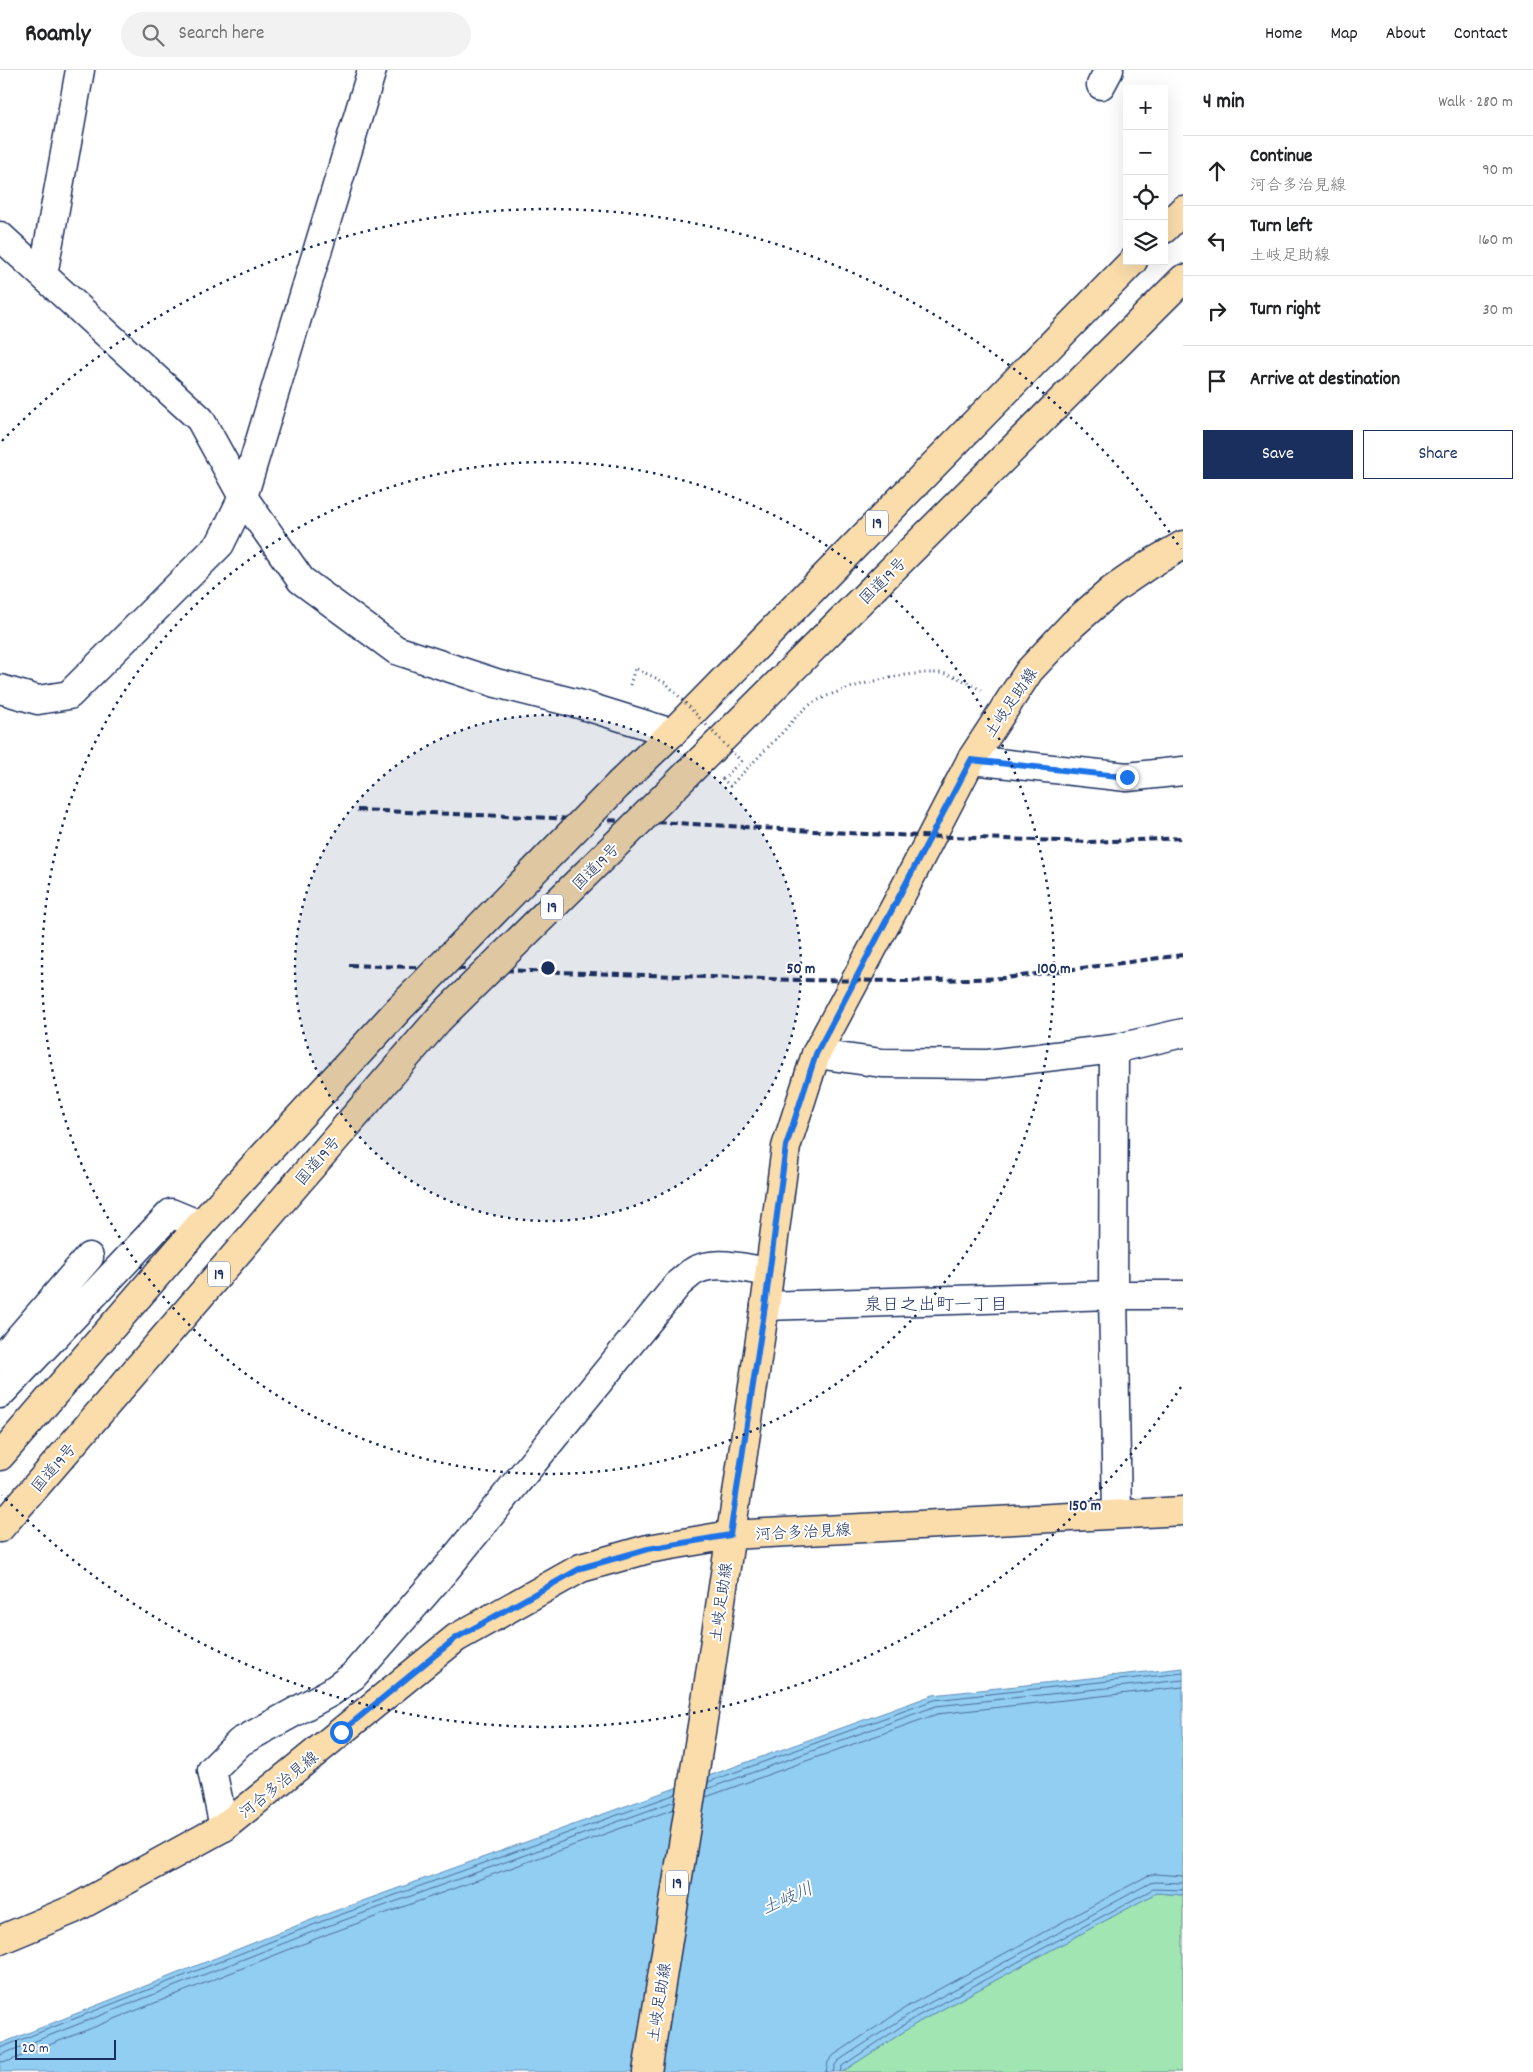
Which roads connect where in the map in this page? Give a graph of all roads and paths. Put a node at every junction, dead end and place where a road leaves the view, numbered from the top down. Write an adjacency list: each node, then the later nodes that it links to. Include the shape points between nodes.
1 (80, 70): 7 (street)
2 (372, 70): 9 (street)
3 (1183, 210): 4 (main road)
4 (1168, 225)
5 (0, 236): 7 (street)
6 (1129, 265): 14 (main road, 19)
7 (44, 275): 9 (street, via 200,419)
8 (1183, 279): 31 (main road, 国道19号 / 19, bridge, via 438,1020)
9 (243, 497): 12 (street, via 220,544 69,695 38,700); 14 (street, via 300,580 396,650 496,683)
10 (1183, 545): 15 (main road, 土岐足助線 / 19, via 1112,590 1073,624 1029,671)
11 (630, 686): 13 (path, bridge, via 635,668 666,683 741,761 723,779 730,786 812,703 835,694 920,673 945,674)
12 (0, 689)
13 (984, 691)
14 (672, 733): 20 (main road, 19, bridge, via 398,1010)
15 (971, 760): 16 (street, via 1127,777); 19 (main road, 土岐足助線 / 19)
16 (1183, 771)
17 (1183, 1033): 18 (street)
18 (1114, 1049): 19 (street, via 988,1064 882,1063); 23 (street)
19 (816, 1054): 22 (main road, 土岐足助線 / 19, via 786,1146)
20 (200, 1225): 27 (street, via 171,1213); 28 (main road, 19)
21 (89, 1257): 26 (street)
22 (769, 1272): 25 (main road, 土岐足助線 / 19); 33 (street, via 709,1266 692,1272 679,1284 447,1568 353,1676 331,1692 240,1742 212,1770)
23 (1113, 1295): 24 (street); 25 (street); 30 (street)
24 (1183, 1295)
25 (765, 1306): 32 (main road, 土岐足助線 / 19)
26 (0, 1360)
27 (0, 1394)
28 (0, 1456)
29 (1183, 1511): 30 (main road, 河合多治見線)
30 (1117, 1514): 32 (main road, 河合多治見線)
31 (0, 1528)
32 (730, 1535): 33 (main road, 河合多治見線, via 648,1549 581,1568 456,1638); 35 (main road, 土岐足助線 / 19)
33 (224, 1827): 34 (main road, 河合多治見線, via 74,1909)
34 (0, 1940)
35 (647, 2072)

